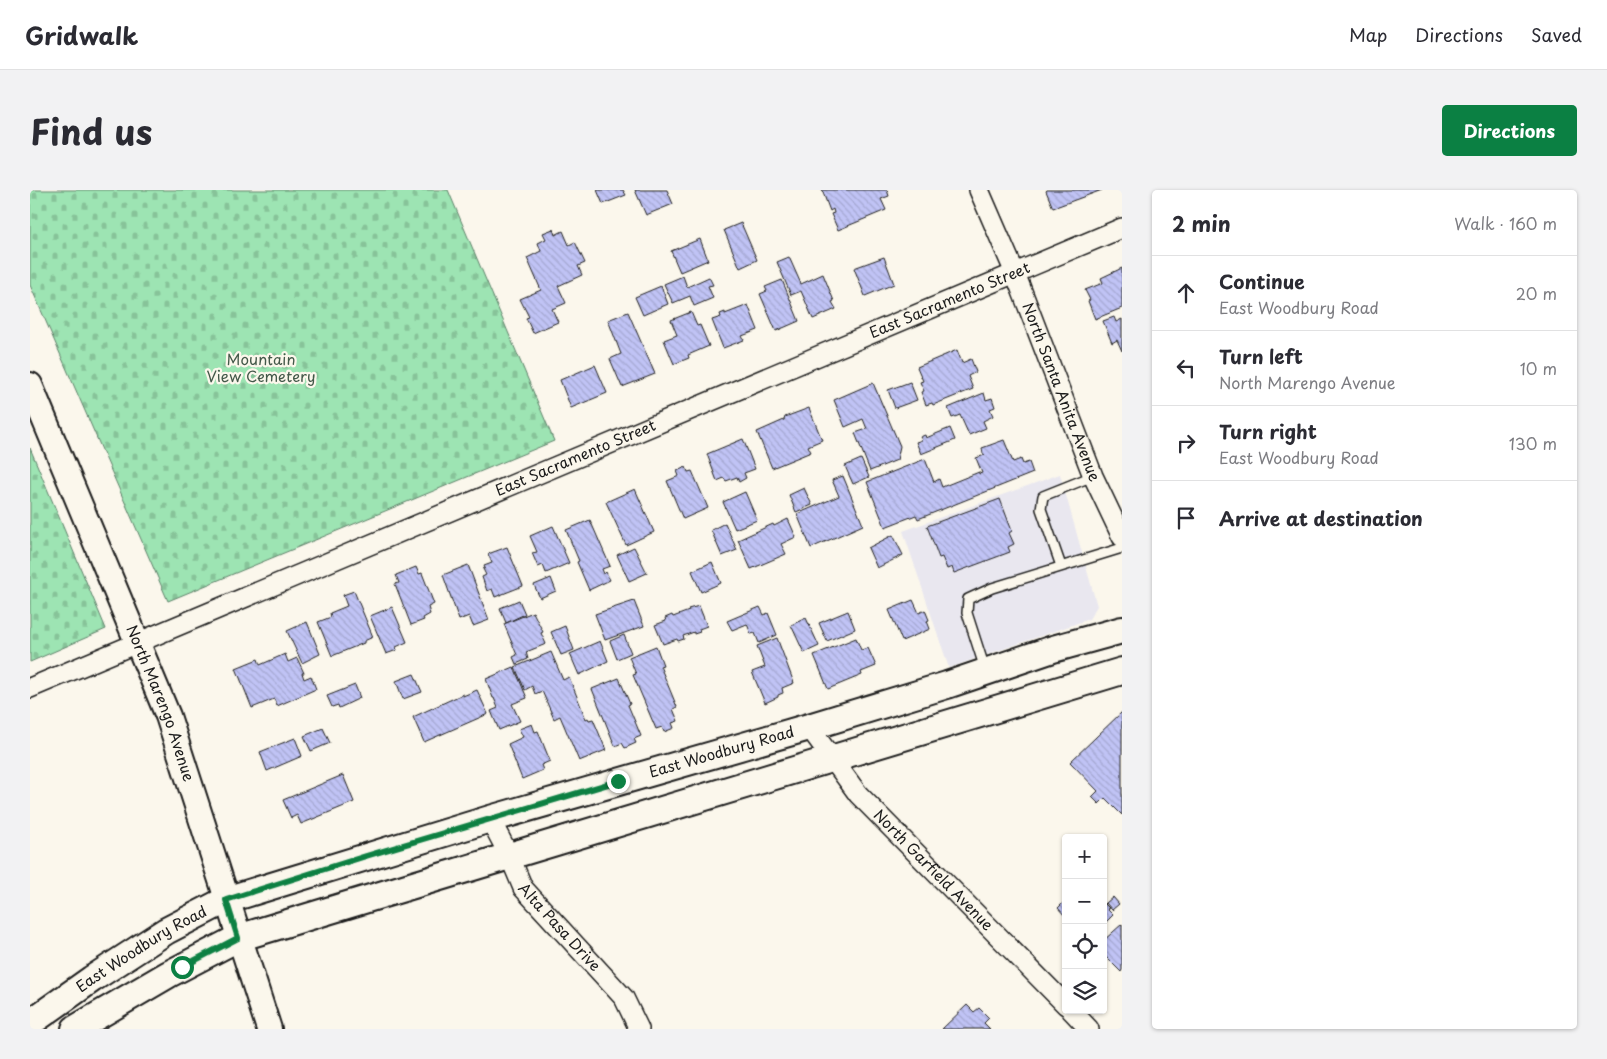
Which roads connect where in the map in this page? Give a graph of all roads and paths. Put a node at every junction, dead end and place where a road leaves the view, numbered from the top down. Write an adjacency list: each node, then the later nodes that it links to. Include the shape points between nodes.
1 (979, 190): 3 (street, North Santa Anita Avenue)
2 (1122, 228): 3 (street, East Sacramento Street)
3 (1015, 273): 5 (street, North Santa Anita Avenue); 10 (street, East Sacramento Street)
4 (30, 385): 10 (street, North Marengo Avenue)
5 (1093, 476): 6 (street, North Santa Anita Avenue); 8 (lane, via 1043,496 1041,509)
6 (1122, 537)
7 (1122, 548): 8 (lane)
8 (1061, 566): 12 (lane, via 968,599 968,613)
9 (1122, 630): 12 (main road, East Woodbury Road, via 1053,648)
10 (137, 644): 13 (street, East Sacramento Street); 18 (street, North Marengo Avenue, via 168,716)
11 (1122, 671): 15 (main road)
12 (986, 672): 14 (main road, East Woodbury Road)
13 (30, 688)
14 (809, 727): 15 (street, North Garfield Avenue); 16 (main road, East Woodbury Road)
15 (832, 758): 17 (main road); 20 (street, North Garfield Avenue, via 858,794)
16 (490, 819): 17 (street, Alta Pasa Drive); 18 (main road, East Woodbury Road)
17 (510, 857): 19 (main road); 25 (street, Alta Pasa Drive, via 523,888 624,998)
18 (226, 900): 19 (street, North Marengo Avenue); 22 (main road, East Woodbury Road, via 166,931)
19 (238, 938): 23 (main road); 24 (street, North Marengo Avenue)
20 (1062, 1001)
21 (1075, 1014): 26 (street)
22 (30, 1023)
23 (75, 1029)
24 (269, 1029)
25 (639, 1029)
26 (1089, 1029)

